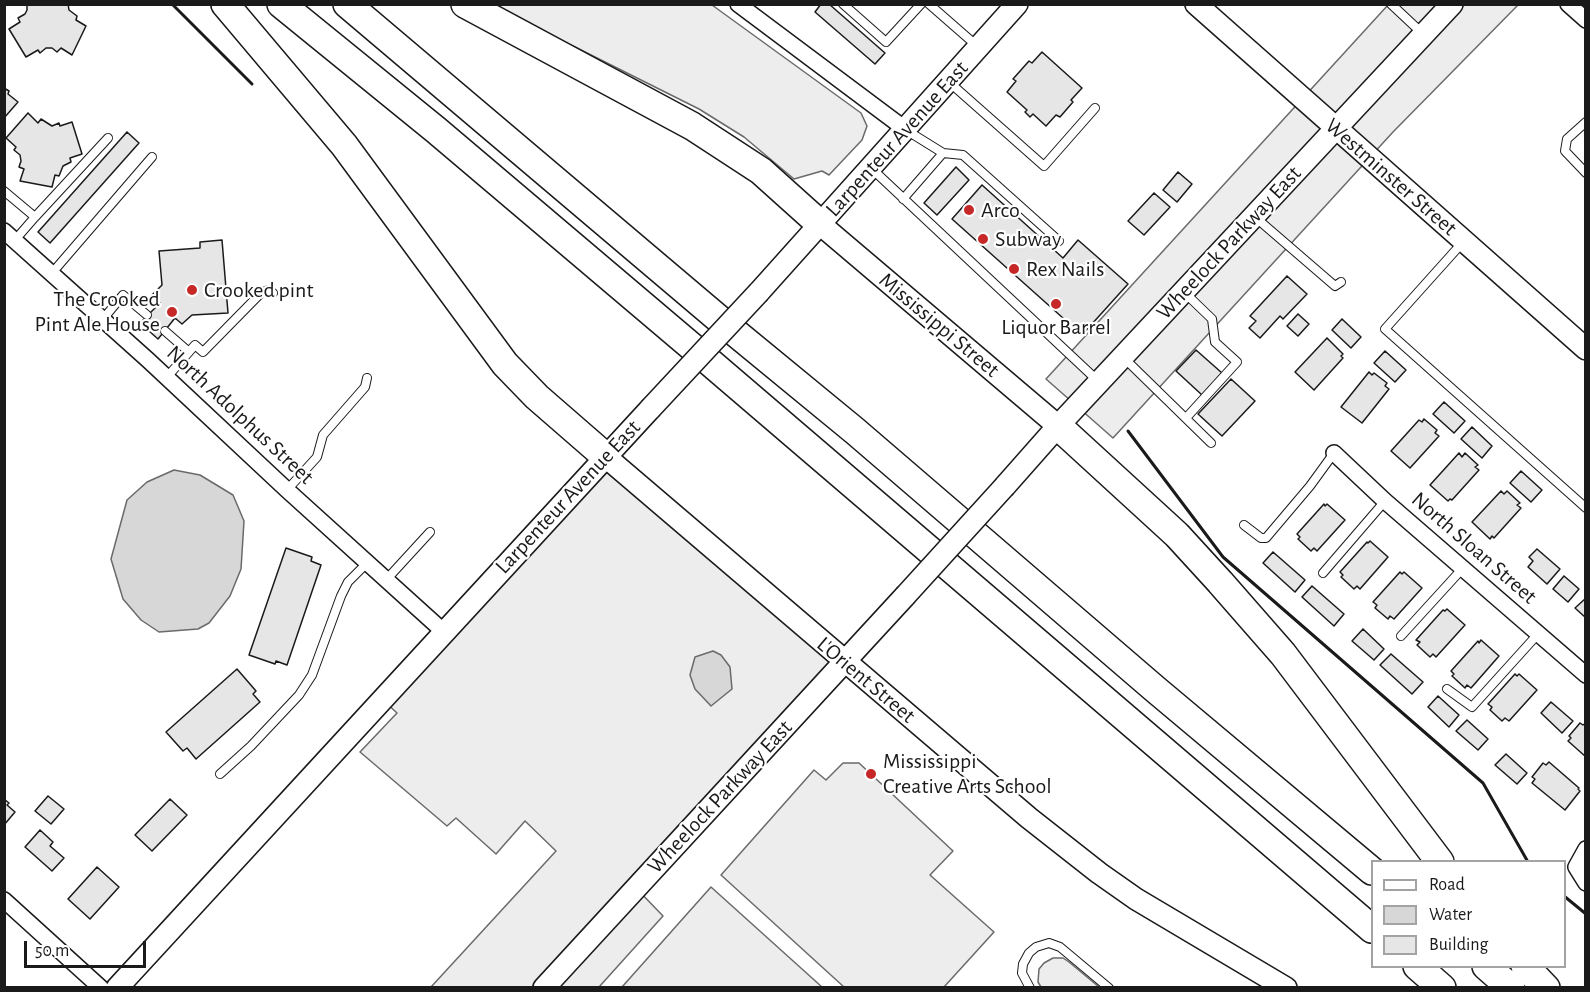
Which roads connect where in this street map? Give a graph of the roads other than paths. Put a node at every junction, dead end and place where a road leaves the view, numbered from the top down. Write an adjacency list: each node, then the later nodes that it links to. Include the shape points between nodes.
1 (225, 4): 52 (highway, via 344,145 506,364 537,397)
2 (281, 4): 74 (highway, via 689,344)
3 (347, 4): 71 (highway)
4 (465, 4): 31 (highway, via 692,126 761,171)
5 (738, 4): 21 (street)
6 (843, 4): 7 (lane, via 886,42)
7 (921, 4)
8 (929, 4): 16 (lane)
9 (1017, 4): 16 (street, Larpenteur Avenue East)
10 (1197, 4): 20 (street, Westminster Street)
11 (1391, 4): 15 (lane)
12 (1452, 4): 15 (street, Wheelock Parkway East)
13 (1568, 4): 14 (street)
14 (1586, 20)
15 (1424, 34): 20 (street, Wheelock Parkway East)
16 (978, 47): 17 (street, Larpenteur Avenue East)
17 (948, 81): 18 (lane, via 1044,166); 21 (street, Larpenteur Avenue East)
18 (1095, 108)
19 (1586, 122): 26 (lane, via 1567,139 1565,151)
20 (1336, 128): 29 (street, Wheelock Parkway East); 34 (street, Westminster Street)
21 (905, 129): 23 (lane); 25 (street, Larpenteur Avenue East)
22 (108, 138): 30 (lane)
23 (943, 153): 28 (lane); 33 (lane, via 963,155)
24 (152, 157): 35 (lane)
25 (871, 168): 28 (lane); 31 (street, Larpenteur Avenue East)
26 (1586, 173)
27 (4, 191): 30 (lane)
28 (903, 199): 47 (lane)
29 (1254, 216): 36 (lane, via 1335,286); 37 (street, Wheelock Parkway East)
30 (35, 217): 32 (lane)
31 (820, 224): 49 (street, Mississippi Street); 52 (street, Larpenteur Avenue East, bridge)
32 (10, 235): 35 (street, North Adolphus Street)
33 (1059, 241)
34 (1464, 241): 42 (street, Westminster Street); 55 (lane, via 1385,329)
35 (52, 273): 40 (street, North Adolphus Street)
36 (1341, 282)
37 (1183, 292): 44 (street, Wheelock Parkway East); 48 (lane, via 1212,319 1215,342 1237,362)
38 (273, 293): 43 (lane, via 261,293 203,352 195,345)
39 (147, 315): 40 (lane, via 123,295)
40 (103, 319): 45 (street, North Adolphus Street)
41 (165, 331): 43 (lane)
42 (1586, 349)
43 (189, 352): 45 (lane)
44 (1123, 357): 47 (street, Wheelock Parkway East); 48 (lane)
45 (167, 377): 53 (street, North Adolphus Street)
46 (366, 378): 53 (lane, via 365,387 322,435 317,457)
47 (1099, 382): 49 (street, Wheelock Parkway East)
48 (1186, 418): 50 (lane)
49 (1058, 426): 65 (street, Wheelock Parkway East, bridge); 70 (highway, via 1177,535 1220,582 1283,654)
50 (1211, 443)
51 (1334, 453): 54 (street, North Sloan Street); 56 (lane, via 1266,538)
52 (606, 457): 62 (street, Larpenteur Avenue East); 65 (street, L'Orient Street)
53 (287, 490): 58 (street, North Adolphus Street)
54 (1385, 501): 59 (street, North Sloan Street); 60 (lane)
55 (1586, 508)
56 (1244, 525)
57 (430, 532): 61 (lane)
58 (367, 562): 61 (street, North Adolphus Street); 68 (lane, via 348,582 312,675 299,695)
59 (1463, 568): 63 (street, North Sloan Street); 64 (lane)
60 (1323, 573)
61 (386, 580): 62 (street, North Adolphus Street)
62 (444, 632): 79 (street, Larpenteur Avenue East)
63 (1538, 634): 66 (street, North Sloan Street); 67 (lane, via 1472,707)
64 (1401, 636)
65 (844, 662): 80 (street, Wheelock Parkway East); 83 (street, L'Orient Street, via 1099,873)
66 (1586, 675)
67 (1447, 689)
68 (220, 774)
69 (1586, 849): 72 (street, via 1576,867)
70 (1439, 860)
71 (1371, 870)
72 (1586, 883)
73 (4, 900): 78 (street)
74 (1371, 928)
75 (1419, 968): 84 (highway)
76 (1488, 968): 85 (highway)
77 (1527, 968): 86 (highway)
78 (101, 987)
79 (117, 987)
80 (544, 987)
81 (1030, 987): 82 (lane, via 1022,973 1026,958 1036,947 1049,944 1060,947)
82 (1109, 987)
83 (1286, 987)
84 (1442, 987)
85 (1511, 987)
86 (1546, 987)

